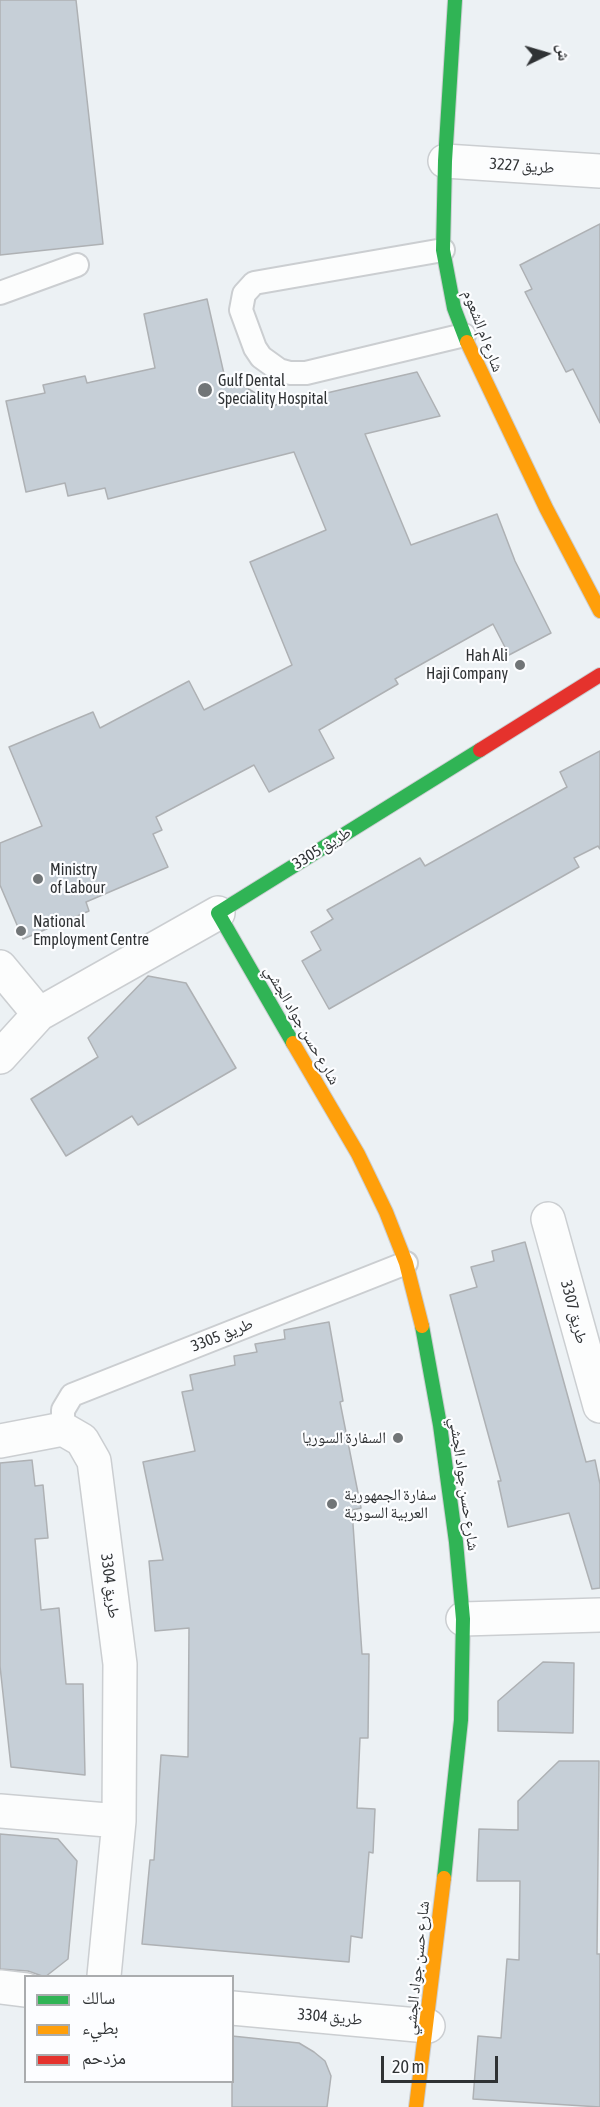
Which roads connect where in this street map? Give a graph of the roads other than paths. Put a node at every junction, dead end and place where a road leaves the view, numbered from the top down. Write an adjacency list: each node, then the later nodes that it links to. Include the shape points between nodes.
1 (455, 0): 2 (street, شارع ام الشعوم)
2 (445, 160): 3 (street, طريق 3227); 4 (street, شارع ام الشعوم)
3 (600, 171)
4 (443, 250): 7 (street, شارع ام الشعوم, via 449,288); 7 (lane, via 254,283 244,294 241,310 261,357 290,373 306,373)
5 (77, 265): 6 (lane)
6 (0, 293)
7 (464, 335): 8 (street, شارع ام الشعوم)
8 (600, 611)
9 (600, 675): 10 (street, طريق 3305)
10 (218, 913): 12 (street, طريق 3305); 15 (street, شارع حسن جواد الجشي, via 358,1154)
11 (0, 967): 12 (street)
12 (39, 1014): 13 (street)
13 (0, 1057)
14 (548, 1219): 16 (street, طريق 3307)
15 (406, 1263): 17 (lane, طريق 3305, via 72,1395 63,1410); 20 (street, شارع حسن جواد الجشي, via 440,1425)
16 (600, 1406)
17 (63, 1429): 18 (street); 22 (street, طريق 3304, via 81,1440 94,1461 120,1664)
18 (0, 1441)
19 (600, 1615): 20 (street)
20 (463, 1619): 27 (street, شارع حسن جواد الجشي, via 461,1720)
21 (0, 1811): 22 (street)
22 (119, 1821): 23 (street, طريق 3304)
23 (104, 1975)
24 (0, 1988): 25 (street)
25 (24, 1990)
26 (234, 2008): 27 (street, طريق 3304)
27 (428, 2026): 28 (street, شارع حسن جواد الجشي)
28 (416, 2107)

